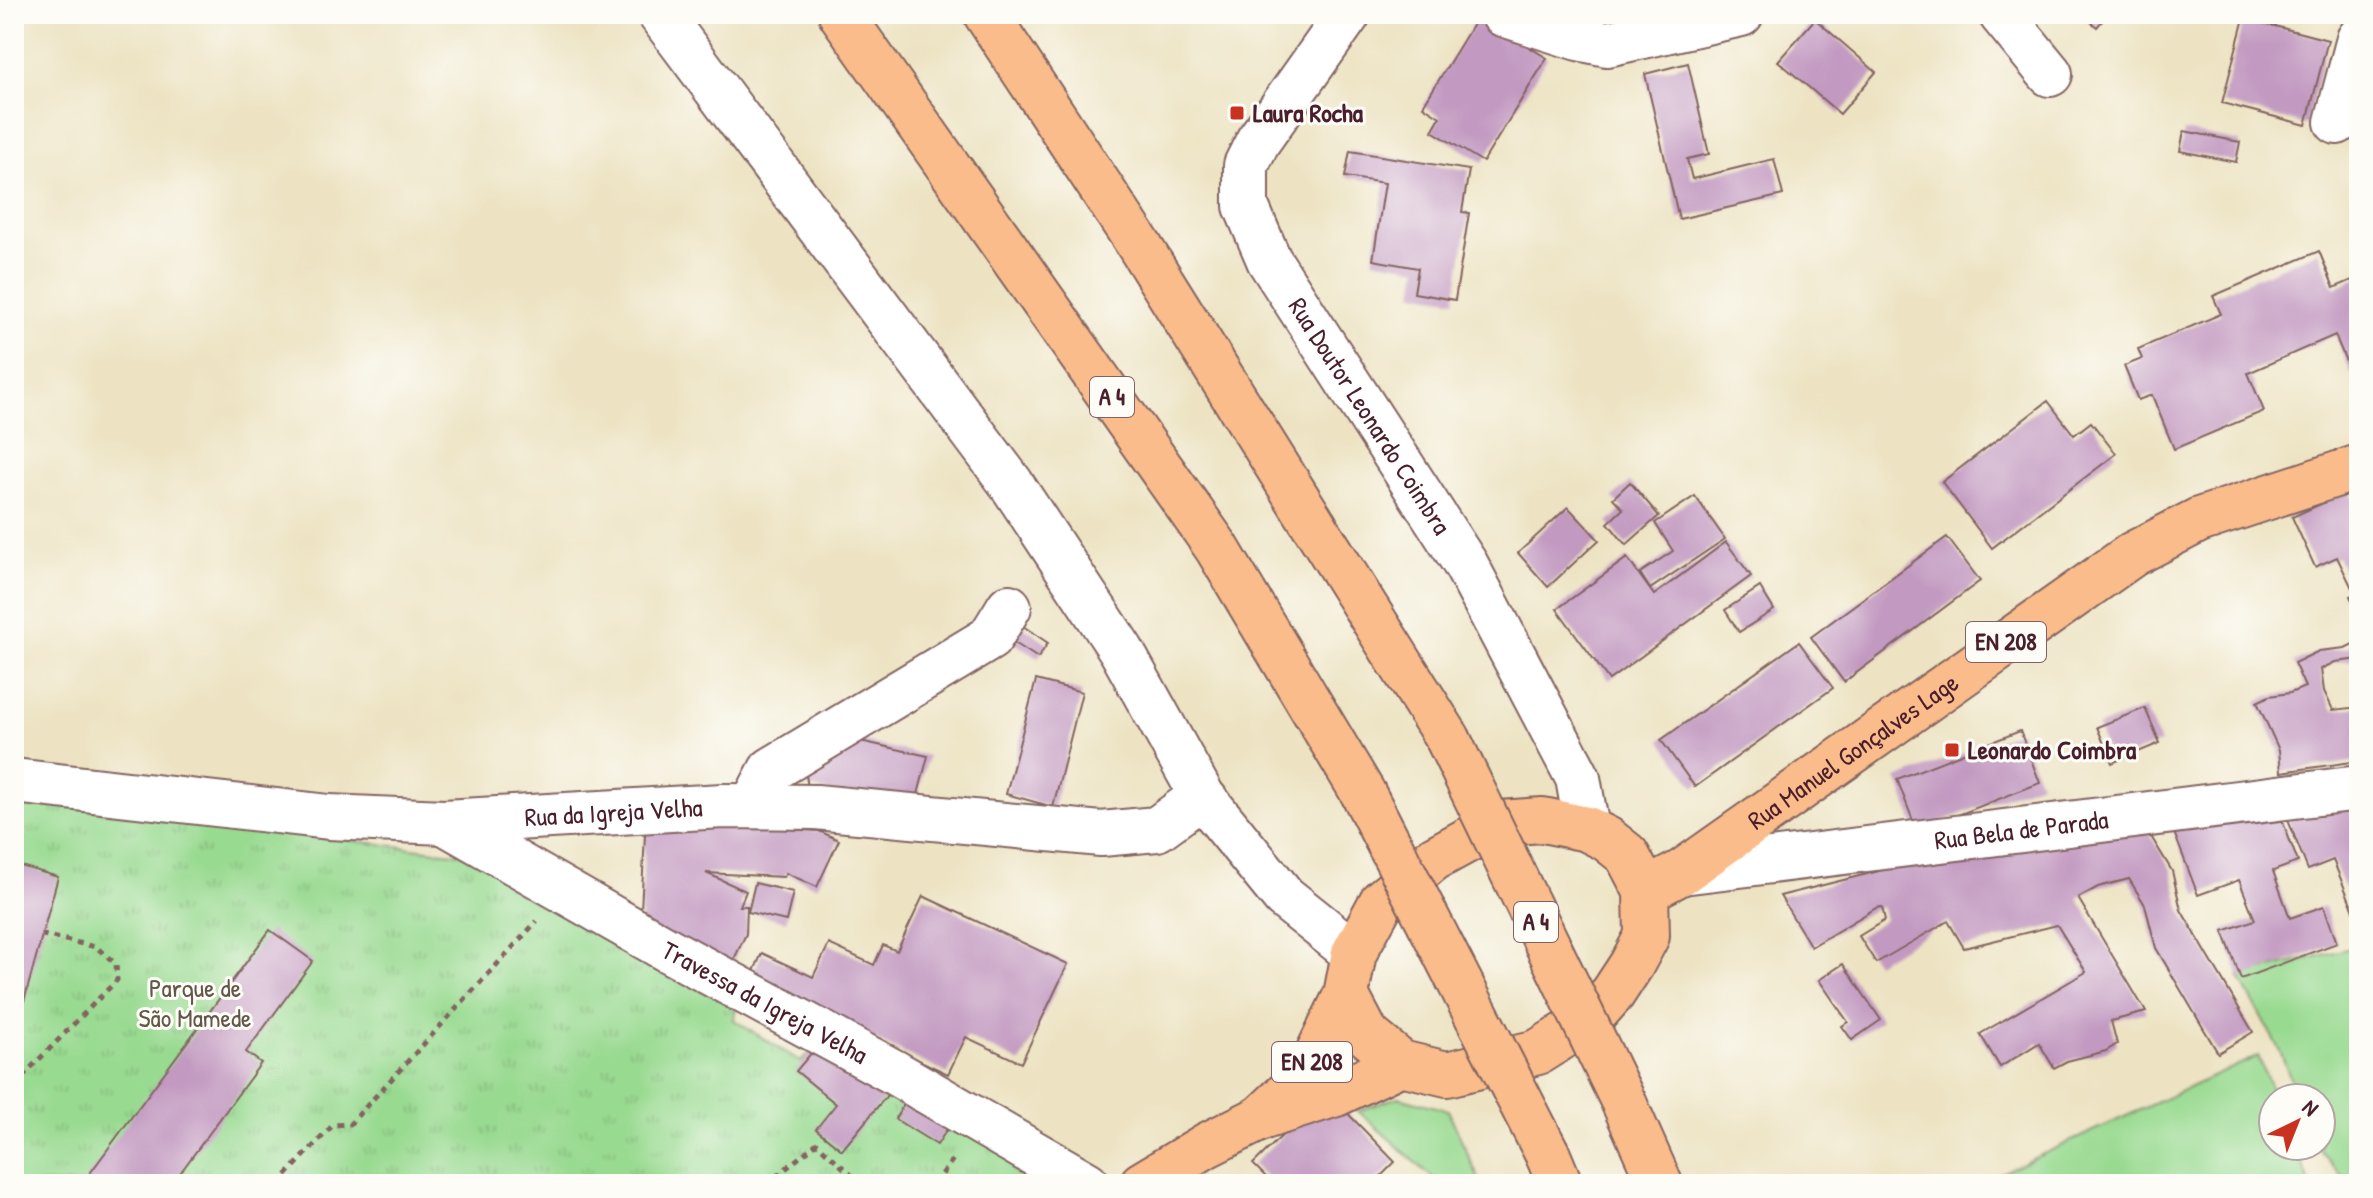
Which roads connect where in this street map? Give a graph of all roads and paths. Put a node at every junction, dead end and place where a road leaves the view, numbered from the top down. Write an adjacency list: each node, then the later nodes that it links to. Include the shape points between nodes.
1 (660, 14): 15 (street, via 1010,482 1121,650)
2 (841, 14): 28 (main road, A 4, bridge, via 1217,548 1363,793)
3 (986, 14): 35 (main road, A 4, bridge, via 1137,242 1448,739)
4 (1348, 14): 18 (street, Rua Doutor Leonardo Coimbra, via 1258,141 1246,165 1246,206 1269,260 1466,565 1578,778)
5 (1503, 14): 6 (street, via 1607,44)
6 (1741, 14)
7 (2001, 14): 9 (street)
8 (2359, 39): 10 (street)
9 (2050, 74)
10 (2337, 122)
11 (2359, 467): 19 (main road, Rua Manuel Gonçalves Lage / EN 208, via 2199,520 2133,554)
12 (1009, 607): 16 (street, via 990,638 771,770)
13 (14, 781): 17 (street, Rua da Igreja Velha, via 329,817)
14 (2359, 788): 19 (street, Rua Bela de Parada)
15 (1202, 796): 16 (street, Rua da Igreja Velha, via 1157,829 1101,834 816,807); 22 (street, via 1284,897)
16 (752, 806): 17 (street, Rua da Igreja Velha)
17 (444, 822): 20 (street, Travessa da Igreja Velha)
18 (1587, 829): 19 (main road, EN 208); 22 (main road, EN 208, via 1543,820 1499,823 1433,859 1382,901)
19 (1664, 882): 24 (main road, EN 208, via 1632,964 1589,1020 1538,1052 1447,1074)
20 (564, 891): 29 (path, via 350,1124 333,1125); 33 (street, Travessa da Igreja Velha)
21 (43, 935): 25 (path, via 96,947 116,964 117,980)
22 (1354, 953): 23 (main road, EN 208)
23 (1346, 995): 24 (main road, EN 208, via 1367,1035); 26 (main road, EN 208, via 1297,1084)
24 (1401, 1063): 26 (main road, via 1336,1094)
25 (14, 1085)
26 (1261, 1118): 34 (main road, EN 208)
27 (957, 1153): 32 (path)
28 (1554, 1168)
29 (278, 1184)
30 (767, 1184): 31 (path, via 817,1143)
31 (861, 1184)
32 (935, 1184)
33 (1087, 1184)
34 (1142, 1184)
35 (1660, 1184)

